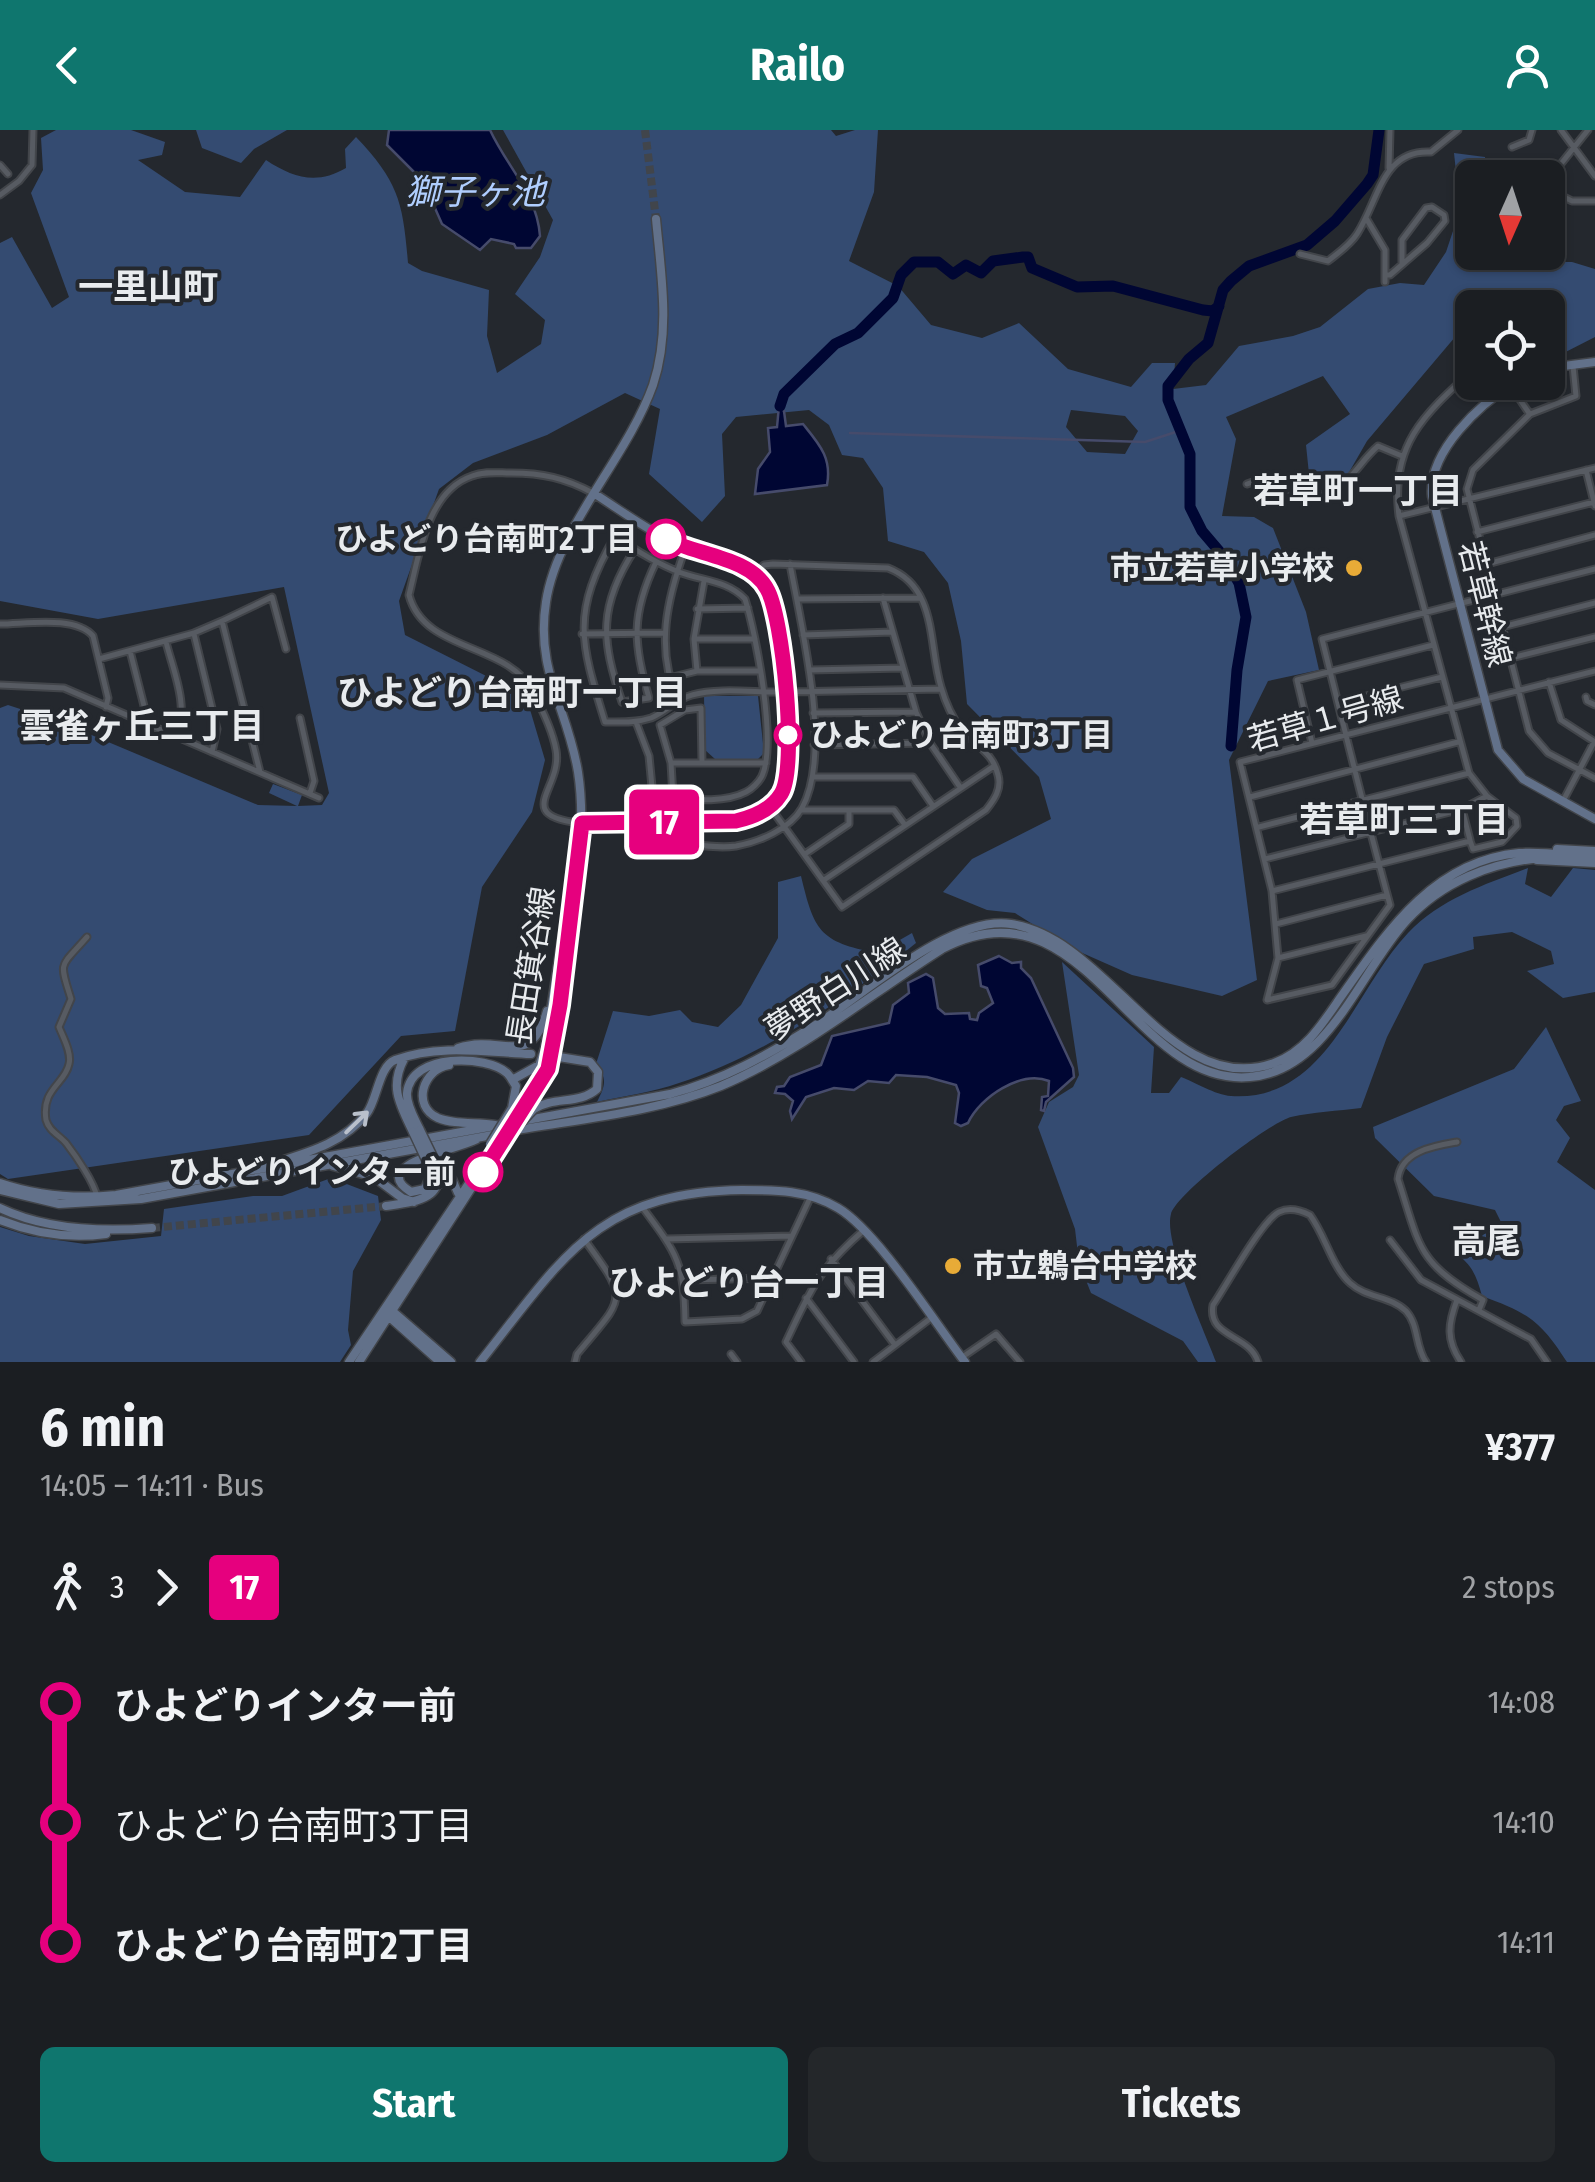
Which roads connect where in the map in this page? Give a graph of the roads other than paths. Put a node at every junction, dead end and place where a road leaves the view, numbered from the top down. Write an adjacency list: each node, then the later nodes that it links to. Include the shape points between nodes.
1 (33, 130): 14 (street, via 32,165)
2 (1390, 130): 11 (street)
3 (1458, 130): 11 (street, via 1431,152 1414,151)
4 (1532, 130): 7 (street, via 1529,140)
5 (1561, 130): 8 (street)
6 (1588, 130): 8 (street)
7 (1512, 147)
8 (1574, 148): 9 (street); 13 (street)
9 (1564, 160)
10 (0, 165): 12 (street)
11 (1389, 168): 17 (street)
12 (8, 174)
13 (1595, 176)
14 (0, 195)
15 (1565, 197): 16 (street)
16 (1595, 201)
17 (1366, 218): 19 (street, via 1328,261); 20 (street, via 1384,246 1386,278)
18 (656, 219): 32 (street, 長田箕谷線, via 664,319 652,384)
19 (1300, 254)
20 (1402, 264): 20 (street, via 1445,221 1432,206 1402,240)
21 (1573, 362): 22 (street); 23 (street); 27 (street, via 1576,396)
22 (1595, 362)
23 (1565, 364)
24 (1455, 388): 28 (street, via 1420,423)
25 (1492, 400): 35 (street, 若草幹線, via 1440,454 1432,475)
26 (1521, 400): 27 (street)
27 (1530, 414): 33 (street, via 1473,470)
28 (1402, 456): 31 (street, via 1378,446 1351,481 1309,496 1274,488 1269,480); 36 (street)
29 (1595, 468): 30 (street)
30 (1586, 470): 33 (street); 34 (street)
31 (1247, 484)
32 (595, 494): 40 (street); 139 (street, 長田箕谷線, via 556,564 543,622 548,676 578,770); 139 (street, via 539,474 482,473 460,481 438,504 410,596 425,625 506,666 532,689 556,749 543,806 557,820)
33 (1469, 499): 35 (street); 37 (street)
34 (1594, 504): 37 (street)
35 (1434, 507): 36 (street); 53 (street, 若草幹線)
36 (1399, 516): 56 (street)
37 (1478, 532): 43 (street)
38 (1595, 536): 43 (street)
39 (635, 549): 41 (street); 64 (street, via 616,577); 65 (street, via 615,536 589,587)
40 (685, 549): 45 (street); 46 (street)
41 (656, 562): 45 (street); 60 (street)
42 (790, 564): 46 (street, via 764,565); 50 (street, via 888,568 904,574); 51 (street)
43 (1486, 564): 48 (street)
44 (1595, 569): 48 (street)
45 (677, 571): 47 (street); 61 (street)
46 (755, 574): 89 (street, via 774,607)
47 (704, 581): 54 (street, via 736,590); 55 (street)
48 (1494, 596): 53 (street); 59 (street)
49 (884, 598): 50 (street); 51 (street); 62 (street)
50 (921, 598): 86 (street)
51 (797, 599): 66 (street)
52 (1595, 603): 59 (street)
53 (1459, 604): 56 (street); 93 (street, 若草幹線)
54 (748, 608): 55 (street); 68 (street)
55 (698, 609): 69 (street)
56 (1424, 613): 71 (street); 80 (street, via 1322,640)
57 (222, 620): 63 (street); 72 (street, via 272,597); 118 (street)
58 (0, 624): 75 (street, via 87,628)
59 (1502, 627): 74 (street)
60 (635, 632): 61 (street); 64 (street); 64 (street, via 649,698 622,702)
61 (664, 632): 83 (street)
62 (892, 632): 66 (street); 76 (street)
63 (194, 633): 70 (street); 111 (street, via 217,728)
64 (604, 633): 65 (street)
65 (582, 634): 103 (street, via 604,722)
66 (803, 634): 78 (street)
67 (1595, 637): 74 (street)
68 (755, 639): 69 (street); 77 (street)
69 (694, 640): 79 (street)
70 (166, 642): 73 (street); 105 (street, via 181,704)
71 (1433, 644): 80 (street); 82 (street)
72 (286, 649)
73 (130, 651): 75 (street); 102 (street)
74 (1510, 658): 88 (street)
75 (99, 659): 97 (street)
76 (903, 668): 78 (street); 87 (street)
77 (760, 670): 79 (street); 91 (street)
78 (809, 670): 90 (street)
79 (698, 671): 83 (street)
80 (1330, 671): 95 (street); 109 (street, via 1297,680)
81 (1595, 671): 84 (street, 若草１号線)
82 (1442, 677): 95 (street); 98 (street)
83 (669, 678): 94 (street)
84 (1549, 682): 88 (street, 若草１号線); 107 (street, via 1561,720)
85 (1, 684): 97 (street, via 64,688)
86 (942, 689): 87 (street); 115 (street, via 960,727)
87 (910, 690): 90 (street); 99 (street)
88 (1518, 690): 93 (street, 若草１号線); 117 (street, via 1537,743)
89 (786, 692): 90 (street); 91 (street); 132 (street, via 789,767)
90 (811, 692): 100 (street)
91 (762, 693): 94 (street); 112 (street)
92 (1586, 696): 96 (street)
93 (1484, 699): 98 (street, 若草１号線); 130 (street, 若草幹線, via 1507,763)
94 (678, 700): 103 (street)
95 (1338, 703): 104 (street)
96 (1595, 705)
97 (106, 707): 102 (street)
98 (1450, 708): 104 (street, 若草１号線); 106 (street)
99 (916, 712): 100 (street); 108 (street)
100 (812, 713): 110 (street)
101 (300, 718): 123 (street, via 314,781)
102 (142, 722): 105 (street)
103 (636, 722): 127 (street, via 654,797)
104 (1346, 734): 109 (street, 若草１号線); 116 (street)
105 (176, 737): 111 (street)
106 (1458, 742): 116 (street); 119 (street)
107 (1595, 742): 117 (street)
108 (930, 743): 110 (street); 122 (street)
109 (1312, 743): 125 (street, 若草１号線, via 1240,762)
110 (814, 745): 120 (street)
111 (212, 752): 118 (street)
112 (766, 762): 114 (street); 128 (street, via 749,791)
113 (671, 763): 114 (street); 114 (street, via 660,726 701,708); 127 (street)
114 (702, 763)
115 (994, 766): 122 (street); 150 (street, via 999,784 986,810 842,908)
116 (1355, 768): 125 (street); 129 (street)
117 (1578, 770): 121 (street); 130 (street)
118 (260, 772): 123 (street)
119 (1469, 772): 124 (street); 129 (street)
120 (813, 778): 131 (street, via 913,776); 134 (street)
121 (1595, 778)
122 (960, 787): 131 (street)
123 (310, 794): 126 (street)
124 (1487, 796): 133 (street); 144 (street, via 1517,826 1502,842 1473,849)
125 (1250, 797): 142 (street, 若草１号線)
126 (319, 798)
127 (673, 798): 128 (street)
128 (698, 798): 138 (street)
129 (1363, 801): 142 (street); 143 (street)
130 (1563, 802): 136 (street, 若草幹線)
131 (933, 806): 140 (street)
132 (770, 807): 138 (street, via 736,821); 141 (street)
133 (1462, 809): 143 (street); 144 (street)
134 (801, 810): 135 (street); 141 (street)
135 (849, 810): 140 (street, via 894,810); 145 (street, via 849,824)
136 (1595, 819)
137 (674, 822): 138 (street); 139 (street); 141 (street, via 674,842 724,847)
138 (698, 822)
139 (582, 823): 157 (street, 長田箕谷線); 158 (street, 長田箕谷線)
140 (904, 826): 150 (street)
141 (784, 827): 145 (street)
142 (1258, 828): 148 (street, 若草１号線)
143 (1371, 832): 148 (street); 149 (street)
144 (1470, 841): 149 (street)
145 (805, 854): 150 (street)
146 (1525, 856): 147 (street, 夢野白川線); 147 (street, via 1544,849); 167 (street, 夢野白川線, via 1467,868 1421,896 1311,1038 1263,1066 1230,1068 1194,1056 1061,944 1022,926 990,923 951,934 802,1034 718,1079); 169 (street, 夢野白川線, via 1430,898 1396,932 1311,1050 1266,1075 1228,1077 1191,1064 1072,960 1034,940 992,932 942,949 790,1049 719,1086)
147 (1595, 857)
148 (1265, 860): 151 (street, 若草１号線)
149 (1379, 864): 151 (street); 152 (street)
150 (824, 880)
151 (1272, 892): 153 (street, 若草１号線)
152 (1387, 895): 153 (street); 154 (street, via 1390,905)
153 (1276, 924): 156 (street, 若草１号線)
154 (1366, 936): 156 (street); 156 (street, 若草１号線, via 1332,985 1267,1000)
155 (87, 937): 179 (street, via 62,964 71,999 60,1026 70,1059 46,1102 46,1116 94,1184)
156 (1278, 958)
157 (557, 977): 159 (street, via 534,1042); 163 (street, 長田箕谷線)
158 (556, 1031): 163 (street); 166 (street, 長田箕谷線, via 548,1069)
159 (454, 1050): 160 (street); 162 (street)
160 (532, 1054)
161 (559, 1057): 171 (street, bridge, via 590,1062 600,1078 597,1089 534,1109)
162 (404, 1059): 168 (street, via 395,1087); 174 (street, one-way to 162, via 344,1135 368,1112 390,1062)
163 (541, 1064): 165 (street); 166 (street, 長田箕谷線)
164 (483, 1066): 165 (street); 167 (street, via 435,1069 424,1086 424,1103 441,1120); 168 (street, via 438,1062 418,1072 407,1100)
165 (512, 1080): 171 (street, bridge, via 512,1108)
166 (536, 1085): 171 (street, 長田箕谷線, bridge)
167 (504, 1126): 174 (street, 夢野白川線)
168 (416, 1131): 172 (street, bridge)
169 (481, 1137): 172 (street, via 404,1166 403,1187 425,1189); 173 (street, 夢野白川線)
170 (1458, 1142): 198 (street, via 1406,1158 1398,1179 1422,1253 1483,1300)
171 (493, 1146): 177 (street); 192 (street, 長田箕谷線); 199 (street, 長田箕谷線)
172 (432, 1164): 175 (street)
173 (325, 1165): 176 (street, 夢野白川線, via 98,1203 58,1204); 180 (street, via 358,1170)
174 (237, 1174): 179 (street, 夢野白川線)
175 (438, 1184): 177 (street, via 452,1179); 180 (street, via 432,1195)
176 (0, 1185): 179 (street, 夢野白川線)
177 (458, 1193): 192 (street)
178 (811, 1196): 182 (street, via 730,1190); 187 (street); 188 (street)
179 (96, 1197)
180 (414, 1202): 181 (street)
181 (386, 1206)
182 (641, 1206): 189 (street); 190 (street)
183 (0, 1208): 186 (street, via 62,1226)
184 (0, 1220): 186 (street, via 60,1236)
185 (152, 1228): 186 (street)
186 (131, 1230)
187 (864, 1230): 193 (street); 200 (street)
188 (791, 1236): 190 (street); 194 (street)
189 (583, 1239): 208 (street); 209 (street, via 617,1286 617,1300)
190 (666, 1240): 195 (street)
191 (1390, 1240): 197 (street, via 1421,1280)
192 (428, 1244): 199 (street, 長田箕谷線)
193 (831, 1259): 196 (street); 201 (street)
194 (772, 1278): 195 (street); 195 (street, via 751,1317 686,1322)
195 (684, 1280)
196 (806, 1298): 211 (street, via 786,1342); 212 (street)
197 (1457, 1300): 198 (street); 217 (street, via 1449,1335)
198 (1480, 1310): 218 (street, via 1531,1339)
199 (387, 1311): 204 (street, 長田箕谷線); 205 (street, 長田箕谷線); 206 (street); 207 (street)
200 (931, 1318): 201 (street); 203 (street)
201 (896, 1345): 213 (street)
202 (731, 1354): 210 (street)
203 (960, 1360): 214 (street, via 996,1334)
204 (349, 1362)
205 (359, 1362)
206 (440, 1362)
207 (451, 1362)
208 (480, 1362)
209 (575, 1362)
210 (737, 1362)
211 (801, 1362)
212 (854, 1362)
213 (873, 1362)
214 (1020, 1362)
215 (1258, 1362): 216 (street, via 1211,1314 1262,1230 1284,1209 1310,1215 1348,1282 1404,1308)
216 (1426, 1362)
217 (1460, 1362)
218 (1548, 1362)

